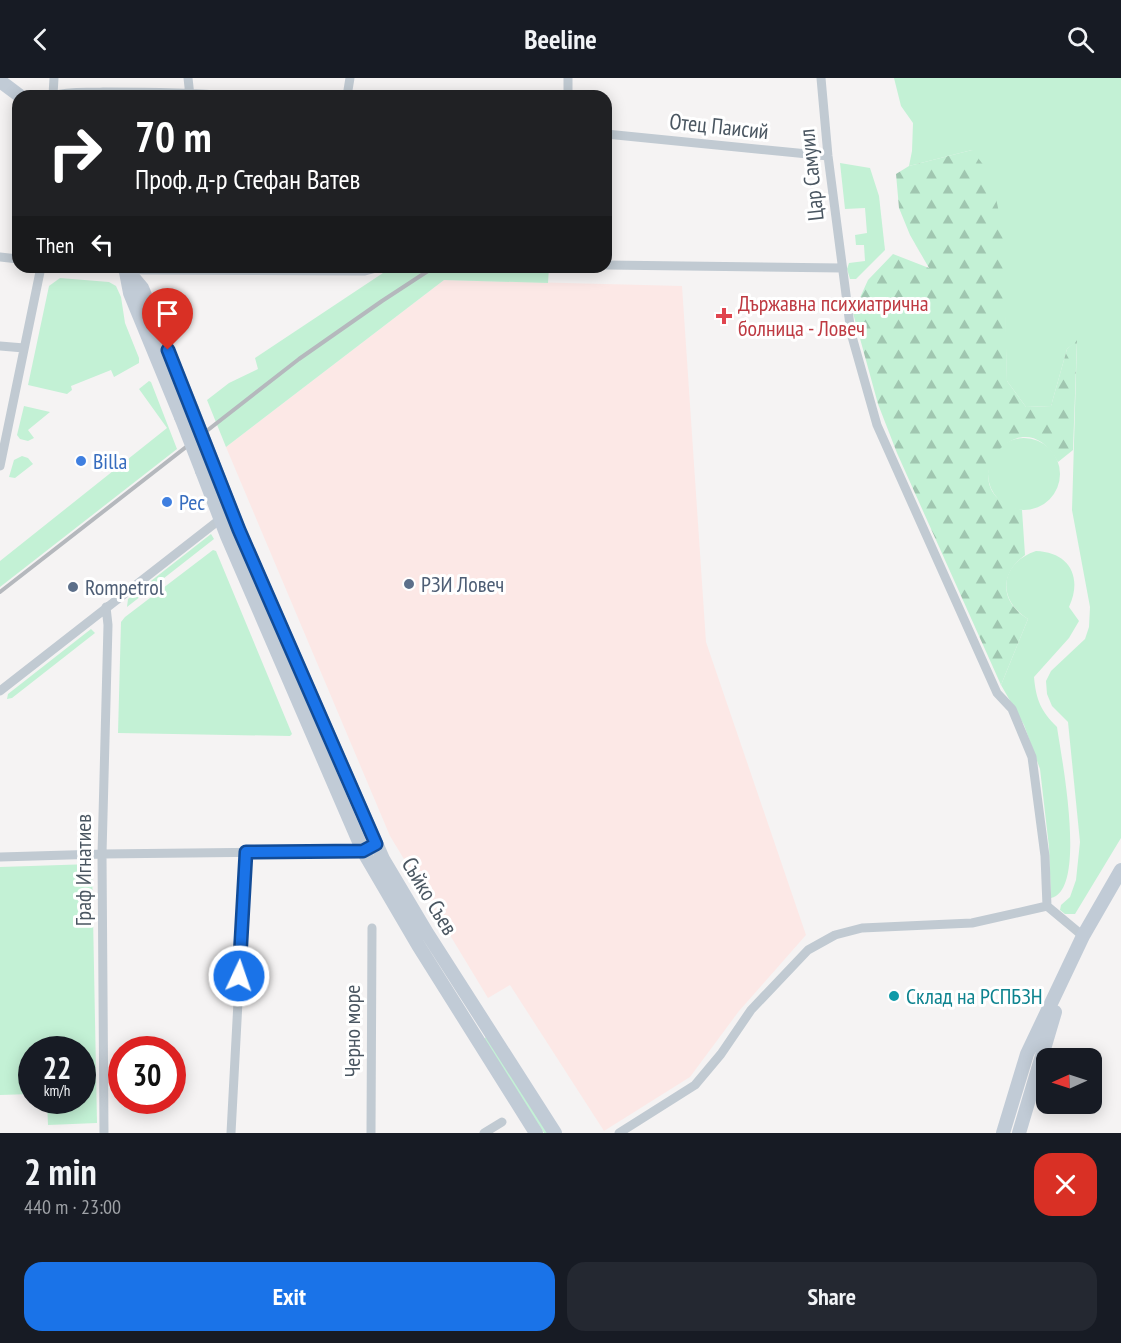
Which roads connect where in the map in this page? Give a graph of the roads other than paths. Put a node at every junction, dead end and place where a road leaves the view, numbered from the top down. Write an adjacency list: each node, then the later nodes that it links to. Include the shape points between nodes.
1 (821, 78): 3 (street, Цар Самуил)
2 (612, 135): 3 (street, Отец Паисий)
3 (828, 156): 5 (street, Цар Самуил)
4 (612, 265): 5 (street)
5 (842, 268): 21 (street, Цар Самуил, via 851,333 877,425 997,693 1012,709 1032,757 1045,856)
6 (40, 273): 9 (street)
7 (130, 273): 12 (street, Съйко Съев, bridge, via 142,288)
8 (0, 346): 9 (street)
9 (24, 348): 10 (street)
10 (2, 445): 11 (street)
11 (0, 465)
12 (226, 516): 13 (street); 15 (street, Съйко Съев); 16 (street, Съйко Съев)
13 (106, 607): 14 (street); 18 (street, Граф Игнатиев)
14 (0, 691)
15 (376, 844): 16 (street); 31 (street, Съйко Съев, via 415,914)
16 (363, 851): 17 (street); 30 (street, Съйко Съев)
17 (246, 852): 18 (street); 27 (street)
18 (102, 854): 19 (street); 26 (street, Граф Игнатиев)
19 (0, 858)
20 (1121, 870): 23 (street)
21 (1047, 906): 23 (street); 32 (street, via 972,923 862,927 834,935 808,950 752,1010 695,1085)
22 (372, 928): 28 (street, Черно море)
23 (1083, 936): 24 (street)
24 (1068, 970): 33 (street, via 1027,1054); 34 (street)
25 (502, 1122): 29 (street)
26 (104, 1133)
27 (231, 1133)
28 (371, 1133)
29 (484, 1133)
30 (536, 1133)
31 (555, 1133)
32 (619, 1133)
33 (1003, 1133)
34 (1020, 1133)

